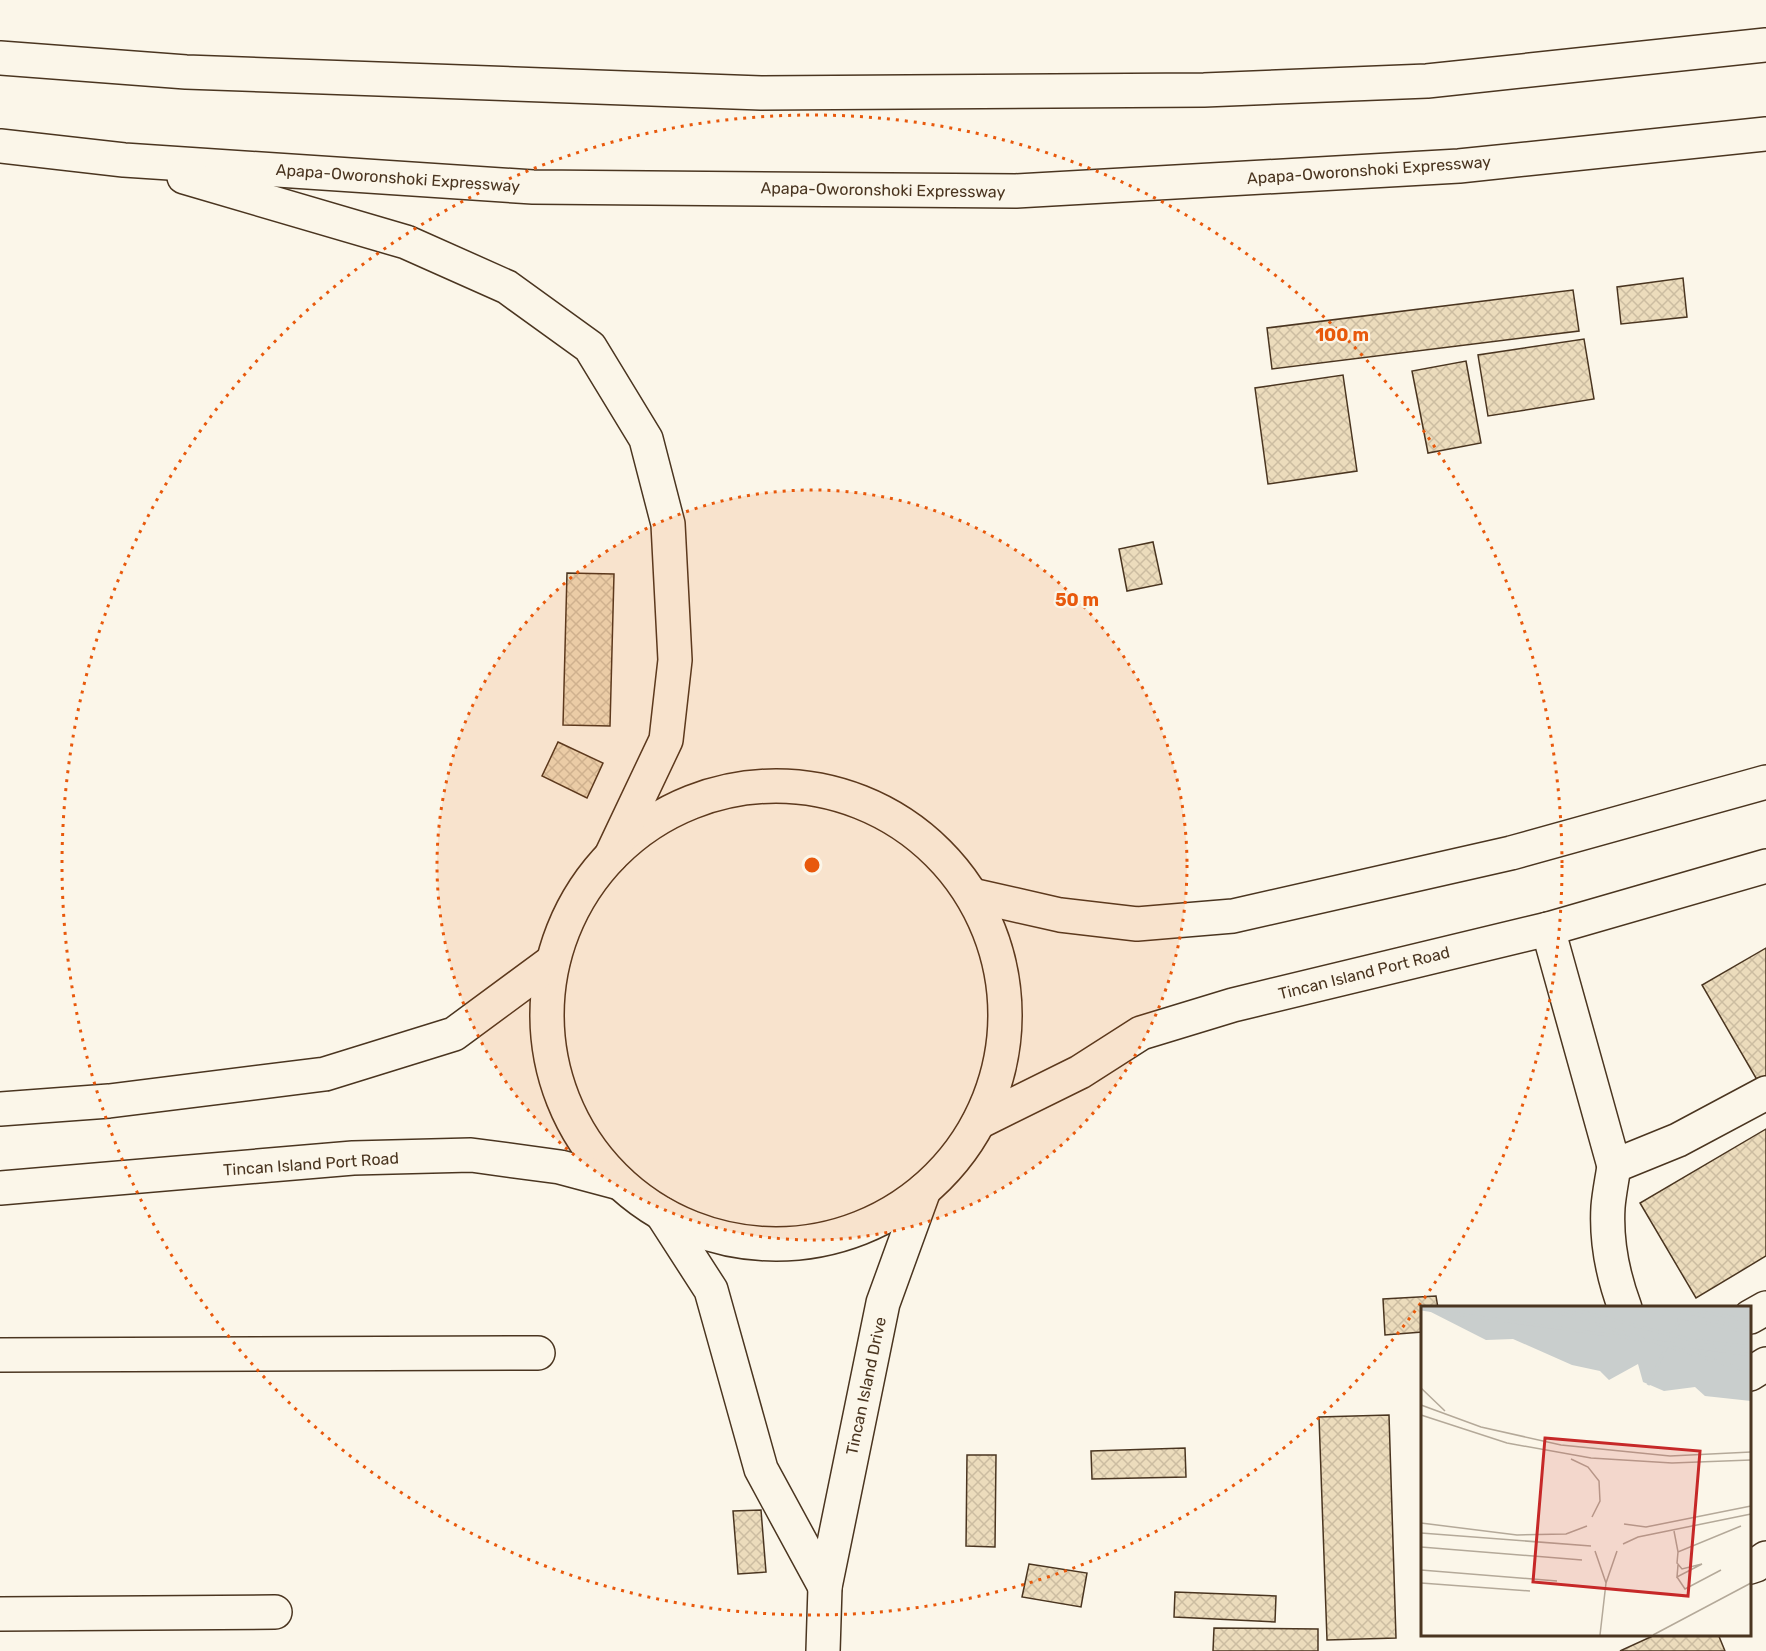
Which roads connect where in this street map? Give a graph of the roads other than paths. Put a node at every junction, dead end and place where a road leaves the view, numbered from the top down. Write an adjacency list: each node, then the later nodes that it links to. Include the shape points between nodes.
1 (1766, 45): 2 (main road, via 1427,81 1192,90 761,93 186,72)
2 (0, 58)
3 (1766, 134): 5 (main road, Apapa-Oworonshoki Expressway, via 1459,166 1016,191 533,187)
4 (0, 146): 5 (main road, Apapa-Oworonshoki Expressway)
5 (124, 160): 7 (main road, via 406,242 507,287 590,347 646,439 668,524 675,660 666,740)
6 (1766, 782): 9 (main road, via 1511,853 1233,916 1137,924 1060,915)
7 (611, 856): 9 (main road, via 644,829 681,807 753,789 806,789 848,798 887,815 923,838); 11 (main road, via 586,887 566,922)
8 (1766, 866): 10 (main road, Tincan Island Port Road)
9 (972, 895): 14 (main road, via 990,931 1001,968 1006,1008 1003,1048 994,1086)
10 (1548, 929): 14 (main road, Tincan Island Port Road, via 1233,1005 1141,1033 1080,1072); 15 (main road)
11 (553, 961): 13 (main road, via 454,1034 325,1074 109,1101); 16 (main road, via 547,1000 547,1041 556,1080 571,1118 593,1153)
12 (1766, 1093): 15 (main road, via 1678,1140)
13 (0, 1109)
14 (979, 1122): 18 (main road, via 955,1159)
15 (1614, 1166): 20 (main road, via 1608,1208 1610,1251)
16 (620, 1183): 17 (main road, Tincan Island Port Road, via 560,1167 471,1155 353,1158); 19 (main road)
17 (0, 1188)
18 (924, 1190): 19 (main road, via 891,1213 855,1230 817,1240 737,1240); 29 (main road, Tincan Island Drive, via 883,1303)
19 (662, 1214): 29 (main road, via 711,1290 761,1469)
20 (1624, 1306)
21 (1766, 1308): 22 (main road)
22 (1751, 1316)
23 (538, 1353): 24 (main road)
24 (0, 1355)
25 (1766, 1364): 26 (main road)
26 (1751, 1373)
27 (1766, 1558): 28 (main road)
28 (1751, 1566)
29 (825, 1587): 32 (main road, Tincan Island Drive)
30 (275, 1612): 31 (main road)
31 (0, 1614)
32 (823, 1651)

